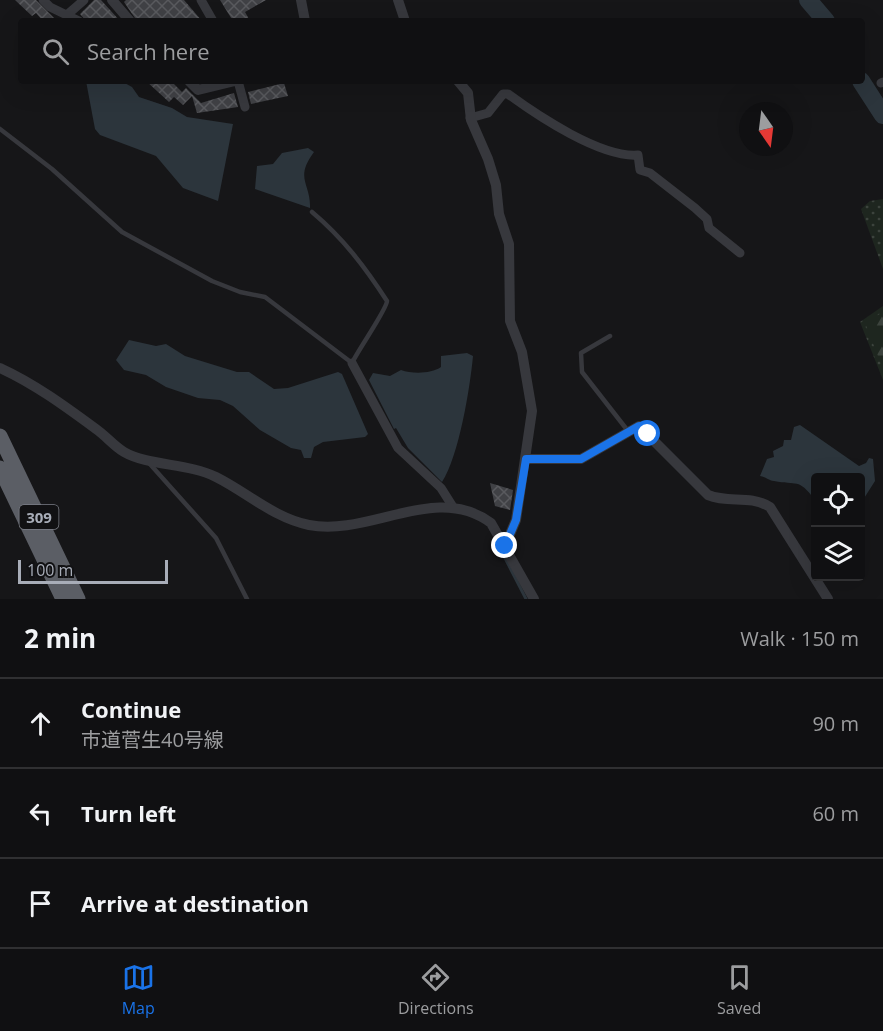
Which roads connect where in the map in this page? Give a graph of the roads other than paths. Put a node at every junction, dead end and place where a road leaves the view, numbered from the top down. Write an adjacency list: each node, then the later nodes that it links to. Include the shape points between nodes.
1 (43, 0): 7 (street)
2 (84, 0): 7 (street)
3 (112, 0): 9 (street)
4 (201, 0): 10 (street)
5 (302, 0): 11 (street)
6 (398, 0): 12 (street)
7 (68, 14): 8 (street)
8 (74, 18)
9 (127, 18)
10 (211, 18)
11 (305, 18)
12 (404, 18)
13 (192, 84): 14 (street, via 198,90)
14 (223, 84)
15 (237, 84): 17 (street)
16 (460, 84): 18 (street, via 468,93)
17 (245, 107)
18 (470, 118): 21 (street, via 488,113 503,94 508,94 563,129 622,156 638,155 640,170 650,173 695,207 707,219 709,228); 28 (street, via 488,159 509,244 510,321 522,352 532,411)
19 (0, 129): 23 (lane, via 122,232 212,281 265,297)
20 (312, 212): 23 (lane, via 361,260 387,301 387,308 364,338)
21 (740, 253)
22 (610, 336): 25 (lane, via 581,353 582,372)
23 (352, 363): 30 (street, via 398,448 441,488)
24 (0, 368): 27 (street, via 29,382 125,453)
25 (628, 431): 28 (street, via 581,459); 36 (street, via 639,426 708,495 758,500 770,507)
26 (0, 436): 33 (highway, 309)
27 (146, 459): 30 (street, via 192,467 289,520 311,526); 34 (lane, via 216,538)
28 (526, 459): 31 (street, via 516,520)
29 (0, 468): 32 (highway, 309)
30 (453, 507): 31 (street, via 486,519)
31 (505, 546): 35 (street)
32 (63, 599)
33 (78, 599)
34 (247, 599)
35 (534, 599)
36 (828, 599)

